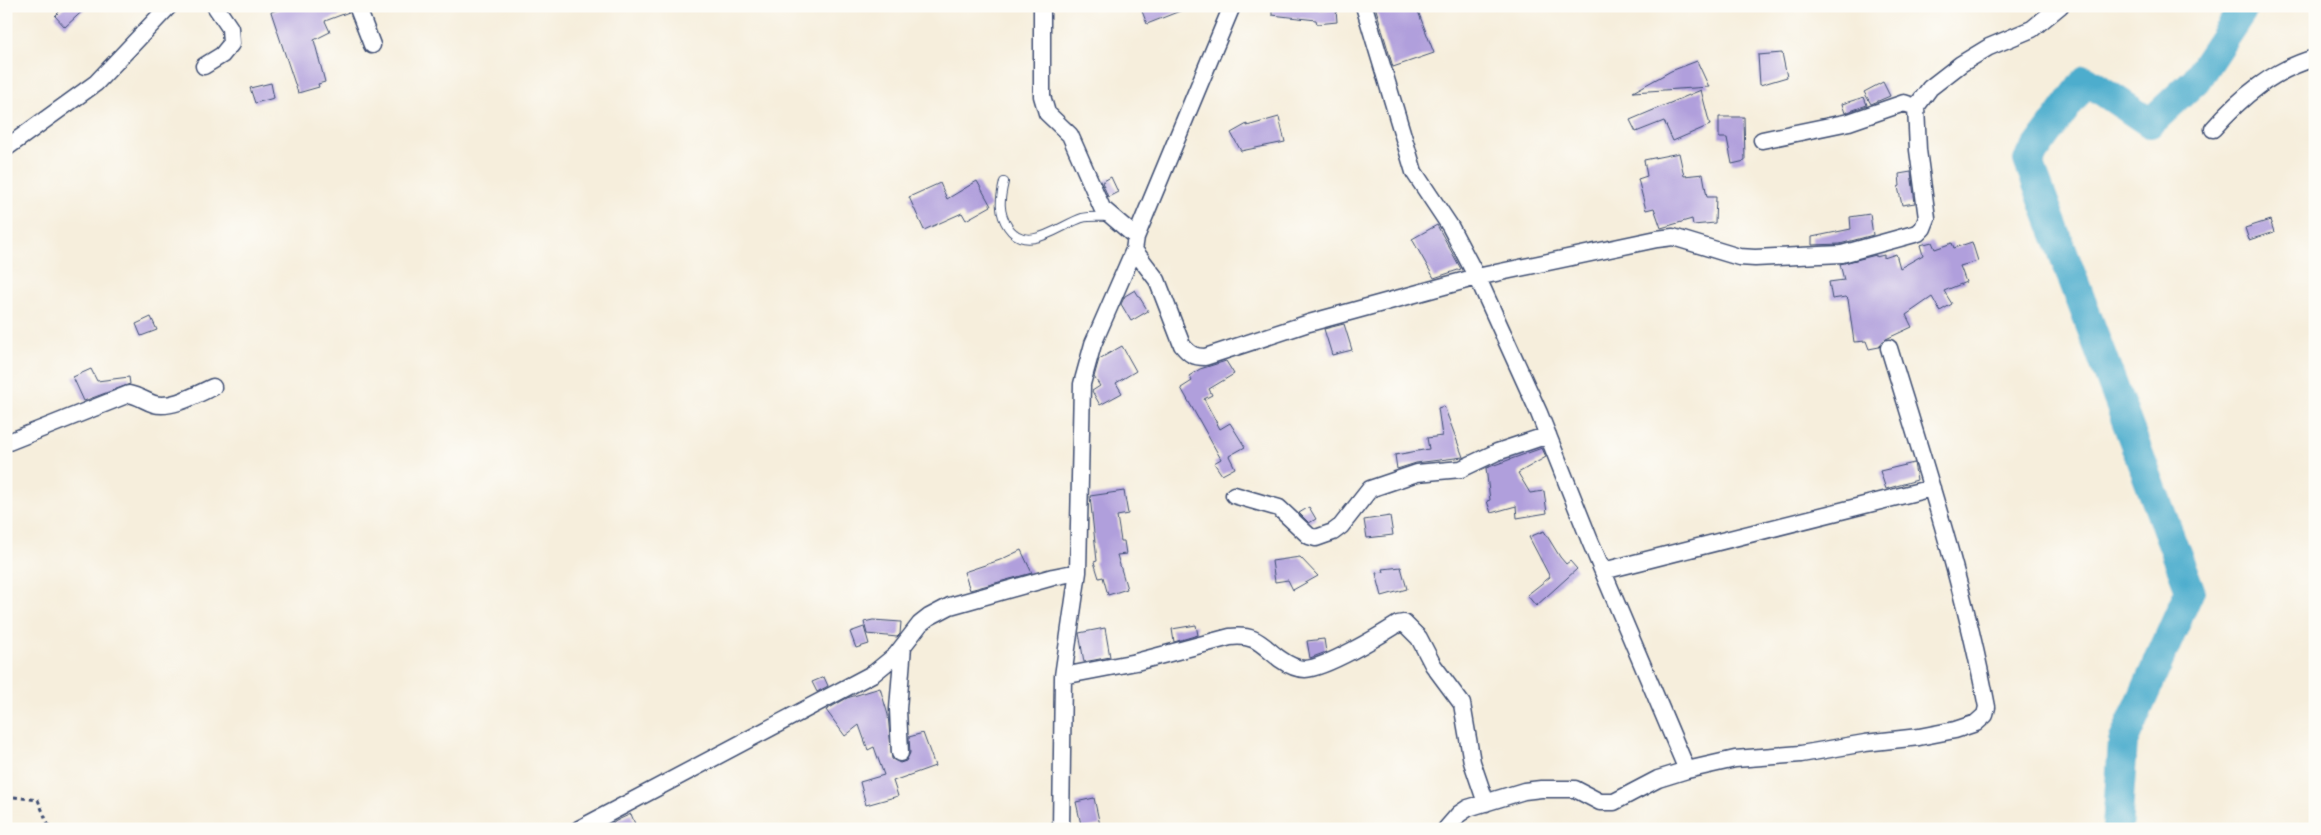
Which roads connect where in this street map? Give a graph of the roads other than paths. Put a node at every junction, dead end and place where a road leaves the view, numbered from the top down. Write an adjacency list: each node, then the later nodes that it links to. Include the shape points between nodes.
1 (169, 6): 14 (street, via 96,83)
2 (215, 6): 10 (street, via 230,28 231,44 222,55)
3 (357, 6): 8 (street)
4 (1042, 6): 16 (street, via 1044,106 1052,119 1070,135 1096,197)
5 (1232, 6): 16 (street)
6 (1364, 6): 17 (street, via 1414,172 1450,226)
7 (2060, 6): 11 (street, via 2032,29 1989,46 1961,64 1930,88)
8 (372, 45)
9 (2315, 58): 12 (street, via 2271,77 2255,88 2237,102)
10 (204, 66)
11 (1916, 106): 13 (street, via 1904,103 1850,122); 17 (street, via 1927,218 1923,228 1908,237 1842,254 1755,258 1739,258 1673,237)
12 (2213, 129)
13 (1762, 140)
14 (6, 148)
15 (1004, 182): 16 (lane, via 1000,198 1002,216 1017,236 1026,239 1040,237 1084,218)
16 (1126, 232): 17 (street, via 1157,280 1182,345 1196,357); 25 (street, via 1082,384)
17 (1476, 277): 20 (street)
18 (1889, 348): 22 (street)
19 (213, 387): 21 (street, via 171,404 156,405 129,394)
20 (1548, 434): 23 (street, via 1461,469 1417,473 1370,489 1341,526 1316,538 1309,536 1279,508); 24 (street)
21 (6, 443)
22 (1932, 488): 24 (street); 29 (street, via 1980,669 1987,707 1984,716 1962,727 1918,738 1801,754 1735,759)
23 (1234, 495)
24 (1603, 571): 29 (street)
25 (1067, 574): 26 (street, via 950,606 929,617); 27 (street)
26 (903, 644): 28 (street, via 898,709); 31 (street, via 887,664 874,673)
27 (1063, 676): 30 (street, via 1136,662 1230,636 1243,636 1260,642 1291,665 1304,669 1320,666 1404,623 1418,638 1462,704 1472,762); 32 (street)
28 (900, 753)
29 (1687, 770): 30 (street, via 1658,779 1606,804 1575,789 1561,788 1524,791)
30 (1486, 803): 33 (street, via 1468,808)
31 (579, 829)
32 (1061, 829)
33 (1446, 829)

